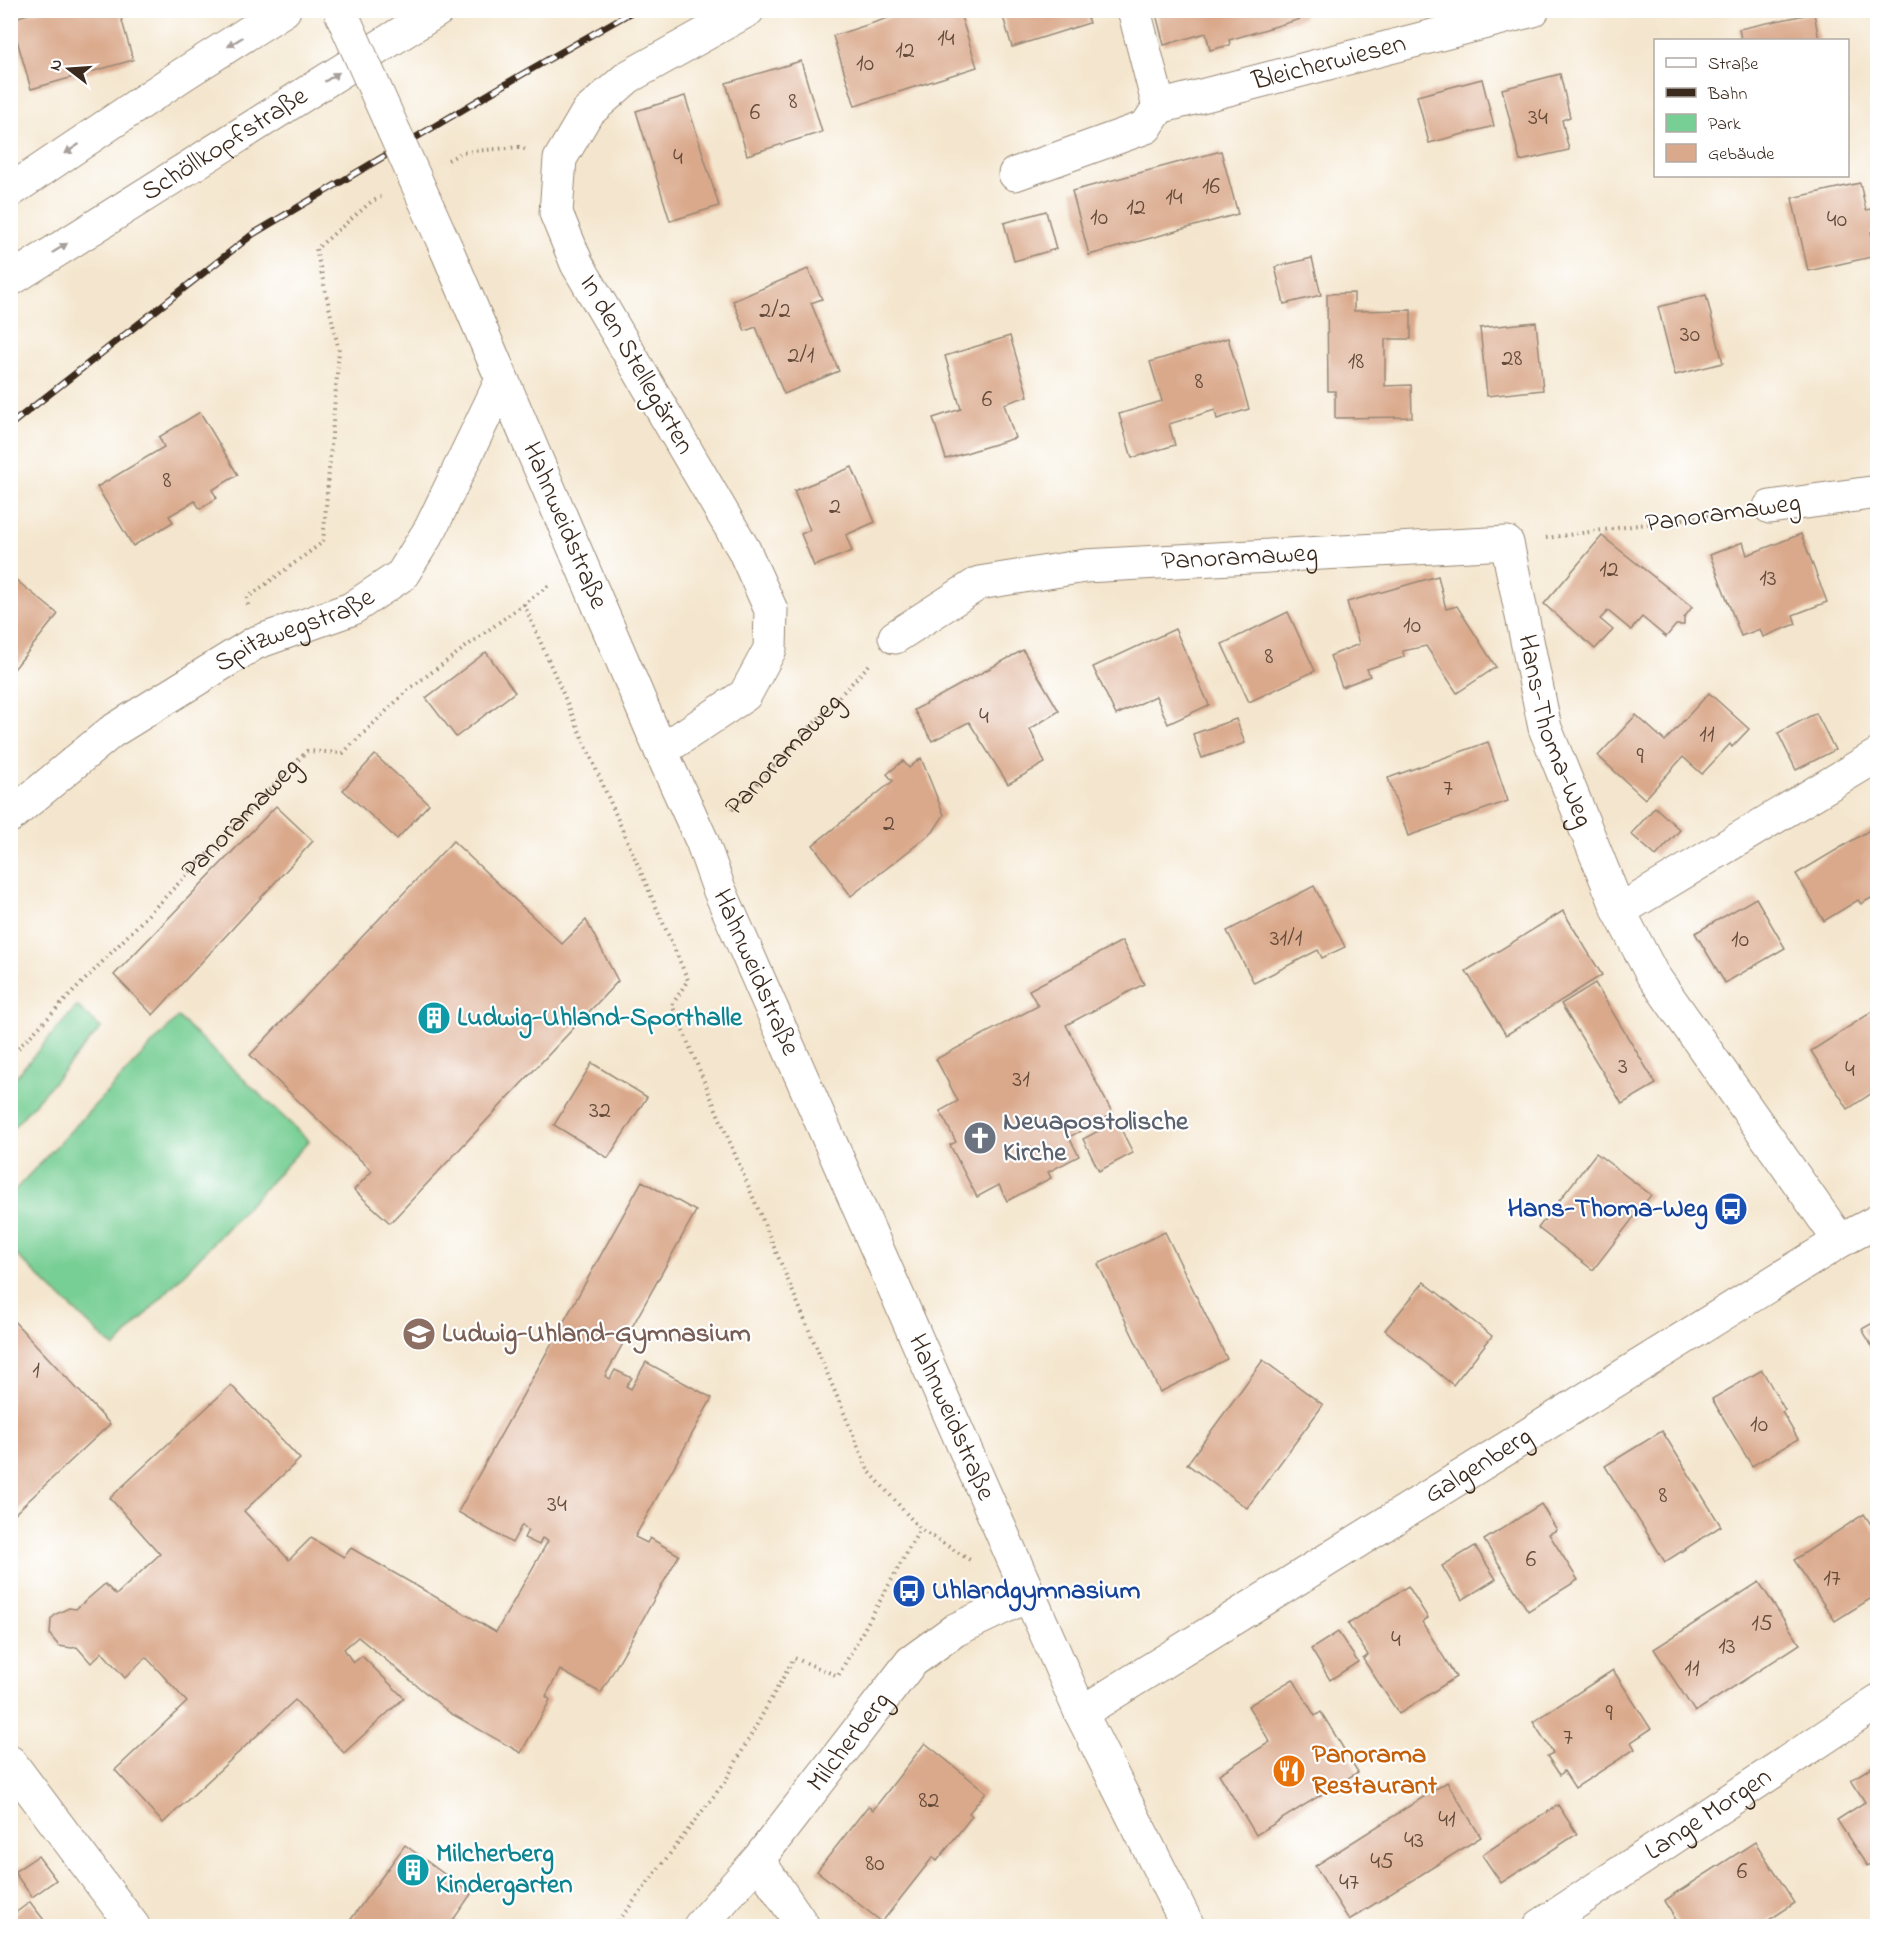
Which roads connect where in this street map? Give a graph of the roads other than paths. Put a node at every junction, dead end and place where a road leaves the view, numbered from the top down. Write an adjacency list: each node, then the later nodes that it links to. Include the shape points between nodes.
1 (284, 10): 9 (street, one-way to 9)
2 (340, 10): 11 (street, Hahnweidstraße, bridge)
3 (438, 10): 10 (street, Schöllkopfstraße, one-way to 3)
4 (748, 10): 16 (street, In den Stellegärten, via 628,77 587,113 560,159 556,213 577,264 744,550 771,610 770,649 745,695)
5 (1134, 10): 7 (street)
6 (1533, 10): 7 (street, Bleicherwiesen)
7 (1159, 107): 8 (street, via 1146,127)
8 (1015, 174)
9 (10, 191)
10 (10, 280)
11 (502, 380): 16 (street, Hahnweidstraße); 18 (street, Spitzwegstraße, via 431,528 402,575 351,609 255,643 111,732)
12 (1878, 492): 13 (street, Panoramaweg)
13 (1770, 507)
14 (1507, 543): 15 (street, Panoramaweg, via 1074,568 980,583); 19 (street, Hans-Thoma-Weg, via 1545,728)
15 (896, 638)
16 (661, 751): 22 (street, Hahnweidstraße)
17 (1878, 755): 19 (street)
18 (10, 816)
19 (1619, 911): 21 (street, Hans-Thoma-Weg, via 1652,974)
20 (1878, 1221): 21 (street, Galgenberg)
21 (1840, 1240): 24 (street, Galgenberg)
22 (1029, 1595): 24 (street, Hahnweidstraße); 26 (street, Milcherberg, via 955,1630 910,1662)
23 (1878, 1702): 31 (street, Lange Morgen)
24 (1081, 1713): 30 (street, Hahnweidstraße)
25 (10, 1762): 27 (street)
26 (758, 1860): 28 (street, Milcherberg); 29 (street)
27 (134, 1926)
28 (700, 1926)
29 (803, 1926)
30 (1188, 1926)
31 (1540, 1926)

